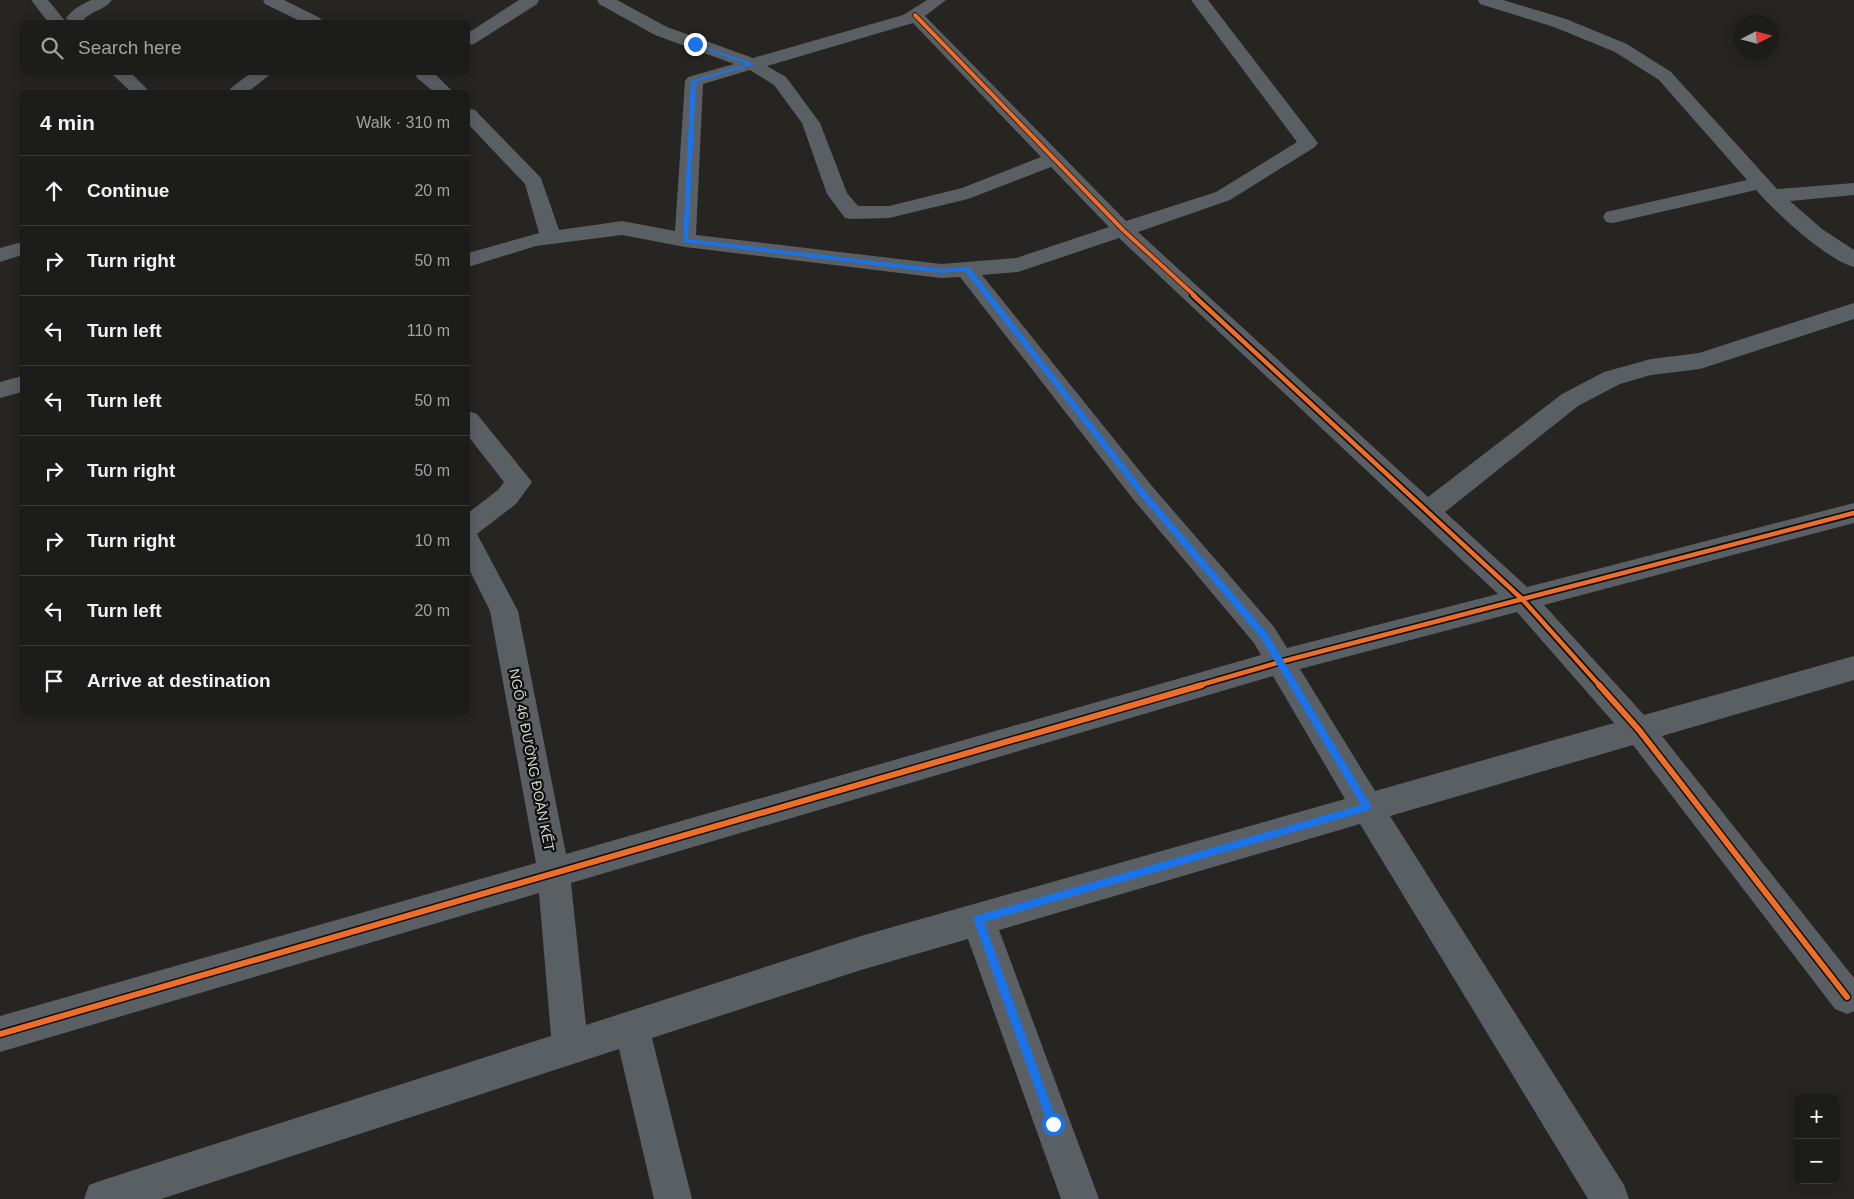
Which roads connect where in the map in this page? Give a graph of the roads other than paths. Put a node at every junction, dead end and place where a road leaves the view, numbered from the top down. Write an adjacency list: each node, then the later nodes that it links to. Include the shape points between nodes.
1 (39, 0): 10 (street)
2 (104, 0): 11 (street, via 84,10)
3 (271, 0): 12 (street)
4 (531, 0): 13 (street)
5 (605, 0): 14 (street, via 661,31)
6 (938, 0): 9 (street)
7 (1199, 0): 26 (street, via 1308,143 1223,196)
8 (1486, 0): 24 (street, via 1560,23 1621,48 1665,76)
9 (915, 15): 14 (street); 22 (street)
10 (55, 20)
11 (76, 20)
12 (310, 20)
13 (470, 39)
14 (752, 64): 22 (street, via 780,81 811,123 837,194 852,212 889,212 968,193); 28 (street, via 694,81)
15 (122, 75): 18 (street)
16 (260, 75): 19 (street)
17 (424, 75): 20 (street)
18 (139, 90)
19 (240, 90)
20 (442, 90)
21 (470, 116): 27 (street, via 534,182)
22 (1054, 159): 26 (street)
23 (1854, 189): 24 (street)
24 (1766, 190): 25 (street); 32 (street, via 1815,234)
25 (1613, 217)
26 (1122, 230): 33 (street, via 1018,264); 38 (street)
27 (551, 238): 28 (street, via 622,228); 31 (street)
28 (685, 240): 33 (street, via 941,271)
29 (20, 249): 30 (lane)
30 (0, 255)
31 (470, 259)
32 (1854, 260)
33 (966, 269): 43 (street, via 1142,492 1264,635)
34 (1854, 311): 38 (street, via 1700,361 1651,367 1612,378 1570,400)
35 (20, 385): 36 (street)
36 (0, 390)
37 (470, 422): 40 (street, via 519,482 507,497)
38 (1428, 511): 42 (street)
39 (1854, 513): 42 (street)
40 (470, 525)
41 (470, 546): 47 (street, NGÕ 46 ĐƯỜNG ĐOÀN KẾT, via 504,612)
42 (1522, 599): 43 (street); 45 (street)
43 (1280, 662): 46 (street); 47 (street)
44 (1854, 668): 45 (street)
45 (1639, 730): 46 (street); 49 (street)
46 (1367, 807): 48 (street); 56 (street)
47 (554, 874): 51 (street); 52 (street, NGÕ 46 ĐƯỜNG ĐOÀN KẾT)
48 (978, 919): 50 (street, via 860,952); 55 (street)
49 (1847, 997)
50 (632, 1027): 52 (street); 54 (street)
51 (0, 1034)
52 (570, 1047): 53 (street)
53 (103, 1199)
54 (673, 1199)
55 (1080, 1199)
56 (1610, 1199)

